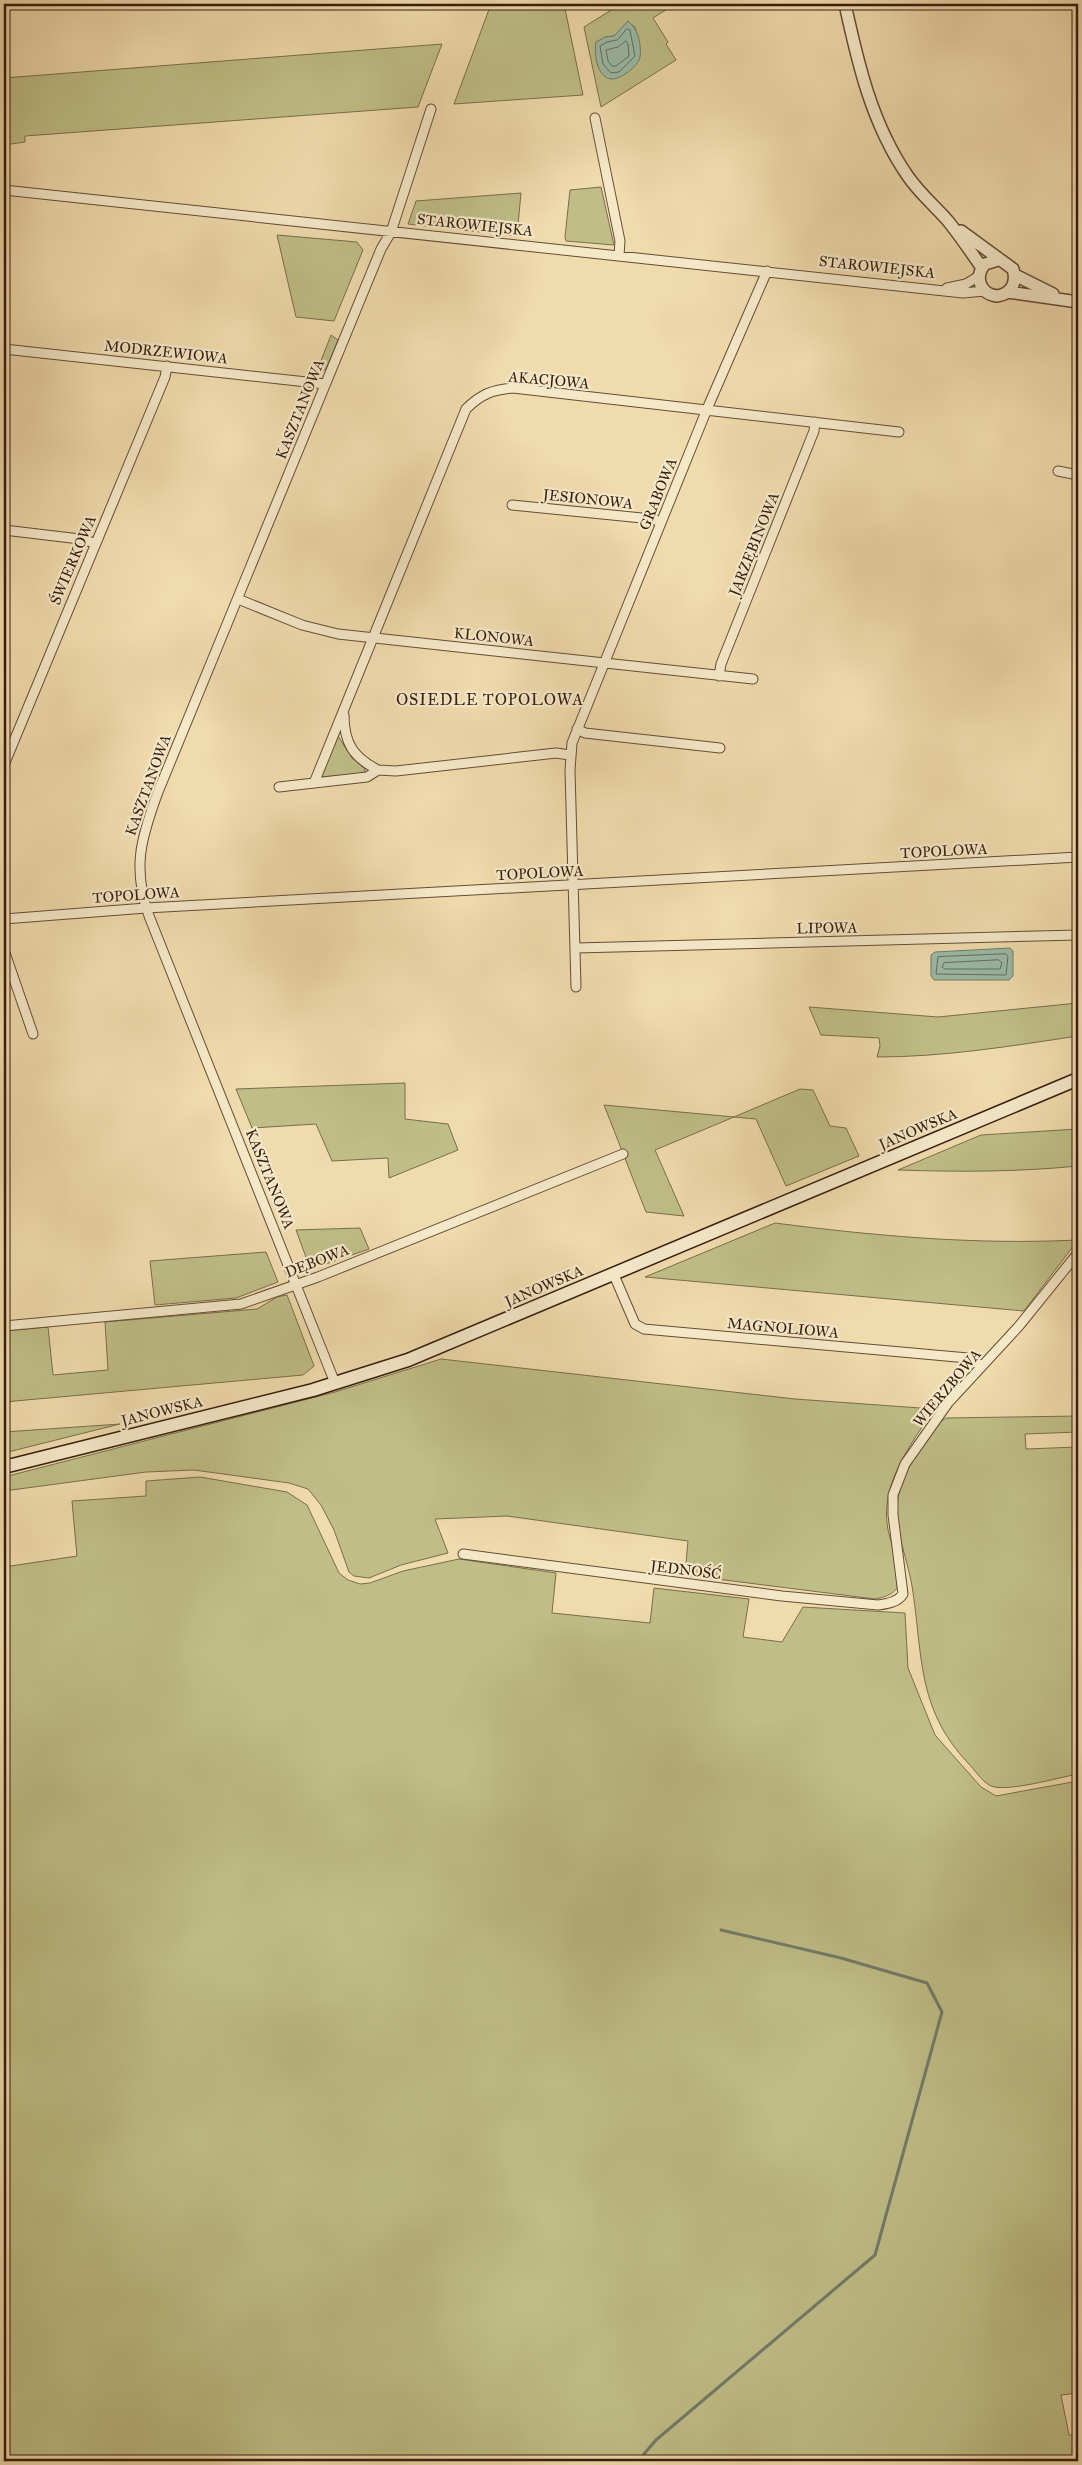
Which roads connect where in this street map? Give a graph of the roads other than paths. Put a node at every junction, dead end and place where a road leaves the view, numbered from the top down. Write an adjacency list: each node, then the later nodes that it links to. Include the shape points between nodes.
1 (845, 4): 5 (street, via 859,68 881,129 907,175)
2 (431, 109): 6 (street, KASZTANOWA)
3 (595, 118): 7 (street, via 620,240)
4 (4, 190): 6 (street, STAROWIEJSKA)
5 (948, 221): 8 (street); 10 (street)
6 (391, 232): 7 (street, STAROWIEJSKA); 18 (street, KASZTANOWA)
7 (619, 255): 9 (street, STAROWIEJSKA)
8 (998, 260): 10 (street, via 988,262); 11 (street, via 1009,265)
9 (767, 270): 12 (street, STAROWIEJSKA); 19 (street, GRABOWA)
10 (980, 272): 12 (street, STAROWIEJSKA, via 966,284); 13 (street)
11 (1015, 275): 14 (street); 15 (street)
12 (942, 290): 13 (street, STAROWIEJSKA)
13 (984, 291): 14 (street, via 997,296)
14 (1008, 292): 15 (street)
15 (1073, 301)
16 (4, 349): 17 (street, MODRZEWIOWA)
17 (167, 366): 18 (street, MODRZEWIOWA); 27 (street, ŚWIERKOWA)
18 (325, 384): 28 (street, KASZTANOWA)
19 (707, 409): 20 (street, AKACJOWA); 25 (street, GRABOWA); 29 (street, AKACJOWA, via 513,388 480,396 466,408)
20 (815, 422): 21 (street, AKACJOWA); 31 (street, JARZĘBINOWA, via 814,432)
21 (899, 432)
22 (1058, 470): 23 (street)
23 (1078, 475)
24 (512, 505): 25 (street, JESIONOWA)
25 (662, 522): 30 (street, GRABOWA)
26 (4, 530): 27 (street)
27 (95, 543): 37 (street, ŚWIERKOWA)
28 (238, 599): 29 (street, KLONOWA, via 302,625); 43 (street, KASZTANOWA, via 145,826 139,869)
29 (373, 638): 30 (street, KLONOWA); 33 (street, AKACJOWA)
30 (604, 663): 31 (street, KLONOWA); 34 (street, GRABOWA)
31 (719, 676): 32 (street, KLONOWA)
32 (753, 679)
33 (344, 709): 38 (street, AKACJOWA, via 344,732 352,751 364,763); 39 (street, AKACJOWA)
34 (577, 728): 35 (street, via 586,732); 36 (street, GRABOWA)
35 (720, 748)
36 (570, 755): 38 (street, via 556,753 396,771); 42 (street, GRABOWA)
37 (4, 765)
38 (378, 770): 39 (street, via 366,777)
39 (314, 783): 40 (street)
40 (279, 787)
41 (1078, 857): 42 (street, TOPOLOWA)
42 (574, 884): 43 (street, TOPOLOWA); 46 (street, GRABOWA)
43 (146, 908): 44 (street, TOPOLOWA); 54 (street, KASZTANOWA)
44 (4, 920)
45 (1078, 935): 46 (street, LIPOWA)
46 (576, 948): 48 (street, GRABOWA)
47 (4, 950): 49 (street)
48 (576, 987)
49 (33, 1034)
50 (1078, 1079): 53 (main road, JANOWSKA)
51 (623, 1154): 54 (street, DĘBOWA)
52 (1078, 1253): 56 (street, WIERZBOWA)
53 (614, 1275): 56 (street, MAGNOLIOWA, via 635,1324 644,1329 968,1358); 57 (main road, JANOWSKA, via 432,1351)
54 (296, 1283): 55 (street, DĘBOWA, via 241,1304); 57 (street, KASZTANOWA)
55 (4, 1326)
56 (982, 1366): 60 (street, WIERZBOWA, via 938,1415 896,1483 893,1515)
57 (335, 1383): 58 (main road, JANOWSKA)
58 (4, 1467)
59 (463, 1554): 60 (street, JEDNOŚĆ, via 782,1596 878,1605 890,1603)
60 (904, 1594)

